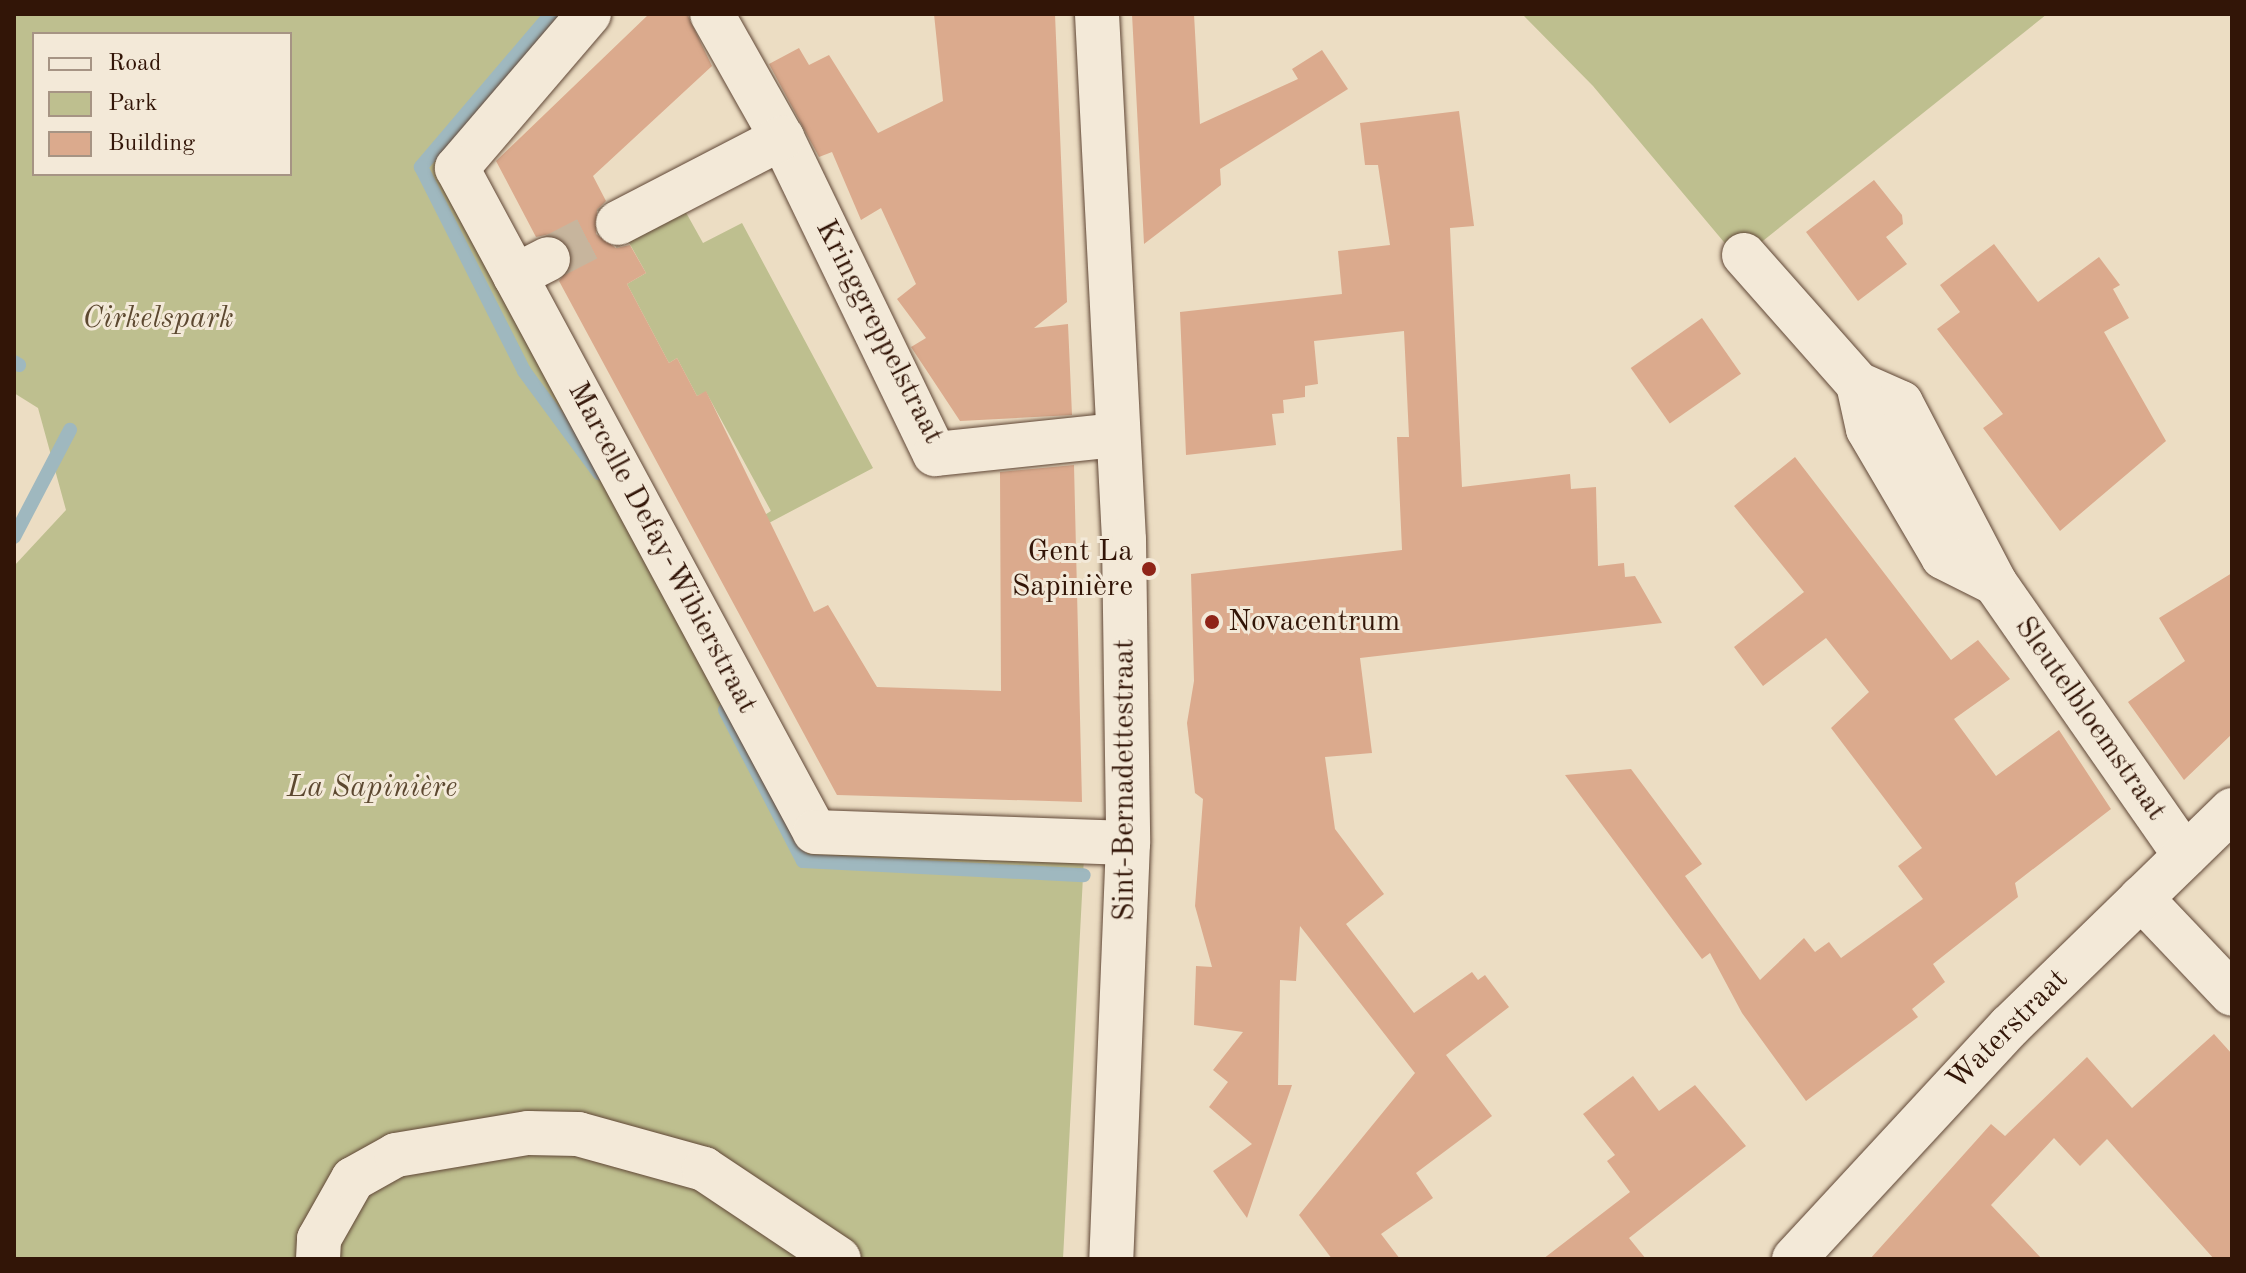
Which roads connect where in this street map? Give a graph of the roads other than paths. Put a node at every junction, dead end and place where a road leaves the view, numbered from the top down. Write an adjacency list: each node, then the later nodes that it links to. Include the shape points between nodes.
1 (589, 14): 9 (street, Marcelle Defay-Wibierstraat, via 457,168 531,268 815,832)
2 (712, 14): 4 (street, Kringgreppelstraat)
3 (1097, 14): 7 (street, Sint-Bernadettestraat)
4 (782, 138): 5 (street); 7 (street, Kringgreppelstraat, via 935,454)
5 (618, 223)
6 (1744, 255): 10 (street, Sleutelbloemstraat, via 1858,384 1901,403 1995,583)
7 (1117, 435): 9 (street, Sint-Bernadettestraat)
8 (2232, 810): 10 (street, Waterstraat)
9 (1128, 843): 15 (street, Sint-Bernadettestraat)
10 (2185, 855): 11 (street, Waterstraat)
11 (2141, 898): 12 (street); 16 (street, Waterstraat, via 1947,1091)
12 (2232, 994)
13 (318, 1259): 14 (street, via 319,1239 353,1179 408,1152 528,1133 578,1134 704,1169)
14 (839, 1259)
15 (1111, 1259)
16 (1794, 1259)

